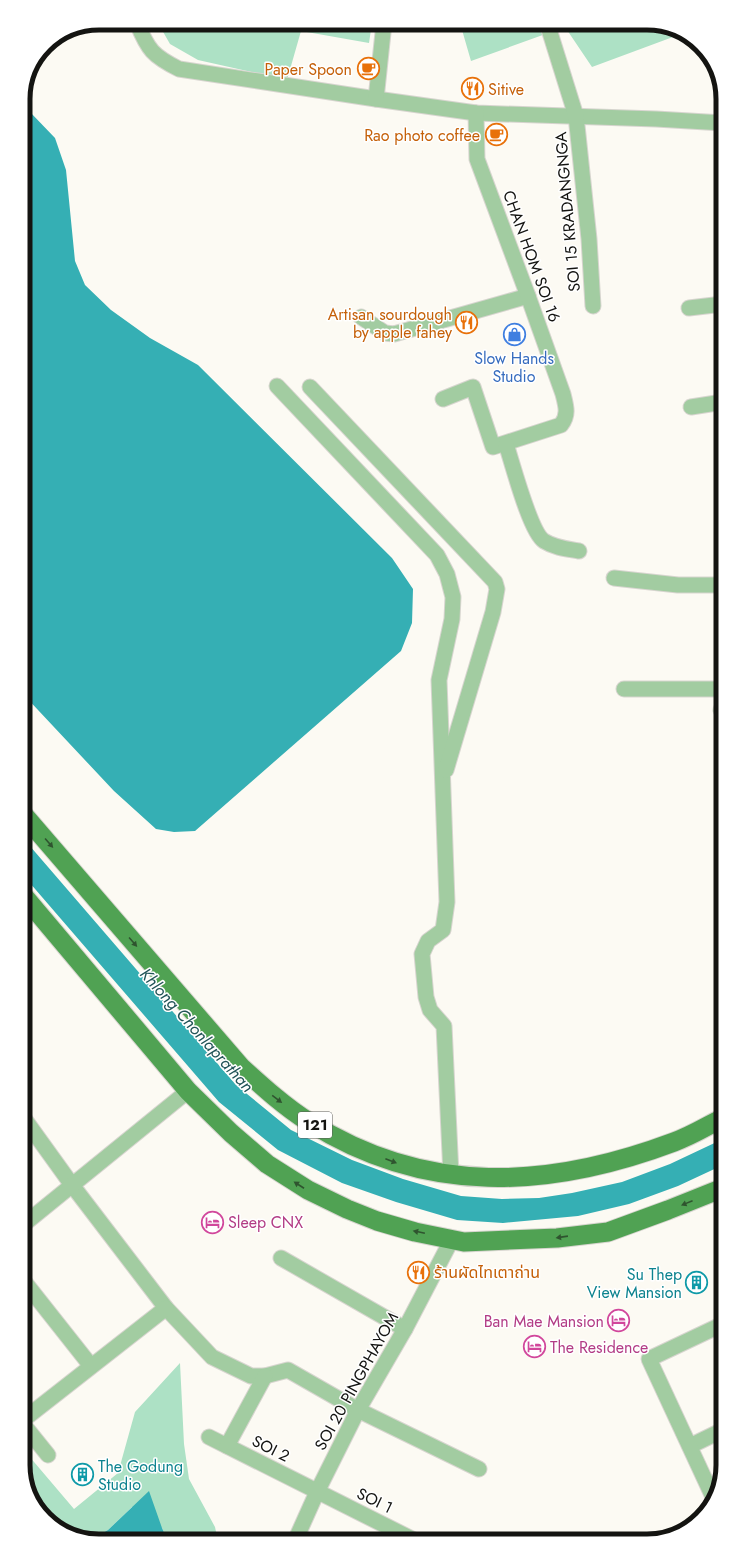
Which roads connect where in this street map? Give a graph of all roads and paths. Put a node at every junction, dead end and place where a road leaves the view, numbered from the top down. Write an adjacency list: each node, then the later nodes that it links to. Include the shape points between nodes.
1 (140, 30): 4 (street, via 153,54 179,69)
2 (383, 30): 4 (street)
3 (548, 30): 6 (street, SOI 15 KRADANGNGA)
4 (376, 100): 5 (street)
5 (476, 112): 6 (street); 8 (street, CHAN HOM SOI 16, via 477,159)
6 (576, 116): 7 (street); 10 (street, SOI 15 KRADANGNGA)
7 (716, 123)
8 (528, 296): 12 (street, via 394,334 386,333); 18 (street, CHAN HOM SOI 16, via 562,394 566,409 565,419 561,425)
9 (716, 305): 11 (street)
10 (593, 306)
11 (689, 308)
12 (361, 317)
13 (277, 386): 24 (street, via 422,538 437,555 447,574 453,604 439,680)
14 (310, 386): 24 (street, via 495,582 497,589 493,612)
15 (443, 400): 18 (street, via 473,387 493,447)
16 (716, 403): 17 (street)
17 (691, 406)
18 (506, 444): 19 (street, via 538,535 544,541 562,549)
19 (579, 551)
20 (614, 578): 21 (street, via 678,585)
21 (716, 585)
22 (624, 689): 23 (street)
23 (716, 689)
24 (442, 782): 30 (street, via 447,902 443,930 428,941 422,954 426,998 430,1010 444,1026)
25 (30, 822): 30 (main road, 121, one-way to 30, via 242,1067 274,1097 310,1122 356,1148 405,1166)
26 (30, 902): 27 (main road)
27 (188, 1091): 31 (street); 34 (main road, one-way to 27, via 377,1221 308,1190 267,1164)
28 (716, 1122): 30 (main road, 121, via 675,1142 589,1168 522,1178)
29 (30, 1127): 31 (street)
30 (451, 1175)
31 (72, 1185): 33 (street); 37 (street)
32 (716, 1191): 34 (main road, one-way to 34, via 608,1232 484,1242)
33 (30, 1219)
34 (452, 1239): 39 (street, SOI 20 PINGPHAYOM)
35 (281, 1258): 39 (street)
36 (30, 1289): 40 (street)
37 (166, 1308): 40 (street); 41 (street, via 212,1357 251,1376)
38 (716, 1327): 48 (street, via 649,1359)
39 (405, 1329): 42 (street, SOI 20 PINGPHAYOM)
40 (91, 1366): 43 (street)
41 (264, 1376): 42 (street, via 288,1370); 47 (street)
42 (358, 1410): 50 (street); 52 (street, SOI 20 PINGPHAYOM)
43 (30, 1414)
44 (30, 1433): 49 (street)
45 (716, 1433): 48 (street)
46 (209, 1437): 47 (street, SOI 2)
47 (227, 1446): 52 (street, SOI 2)
48 (690, 1446): 51 (street)
49 (48, 1455)
50 (479, 1469)
51 (711, 1490)
52 (317, 1492): 53 (street, SOI 20 PINGPHAYOM); 54 (street, SOI 1)
53 (298, 1534)
54 (402, 1534)

